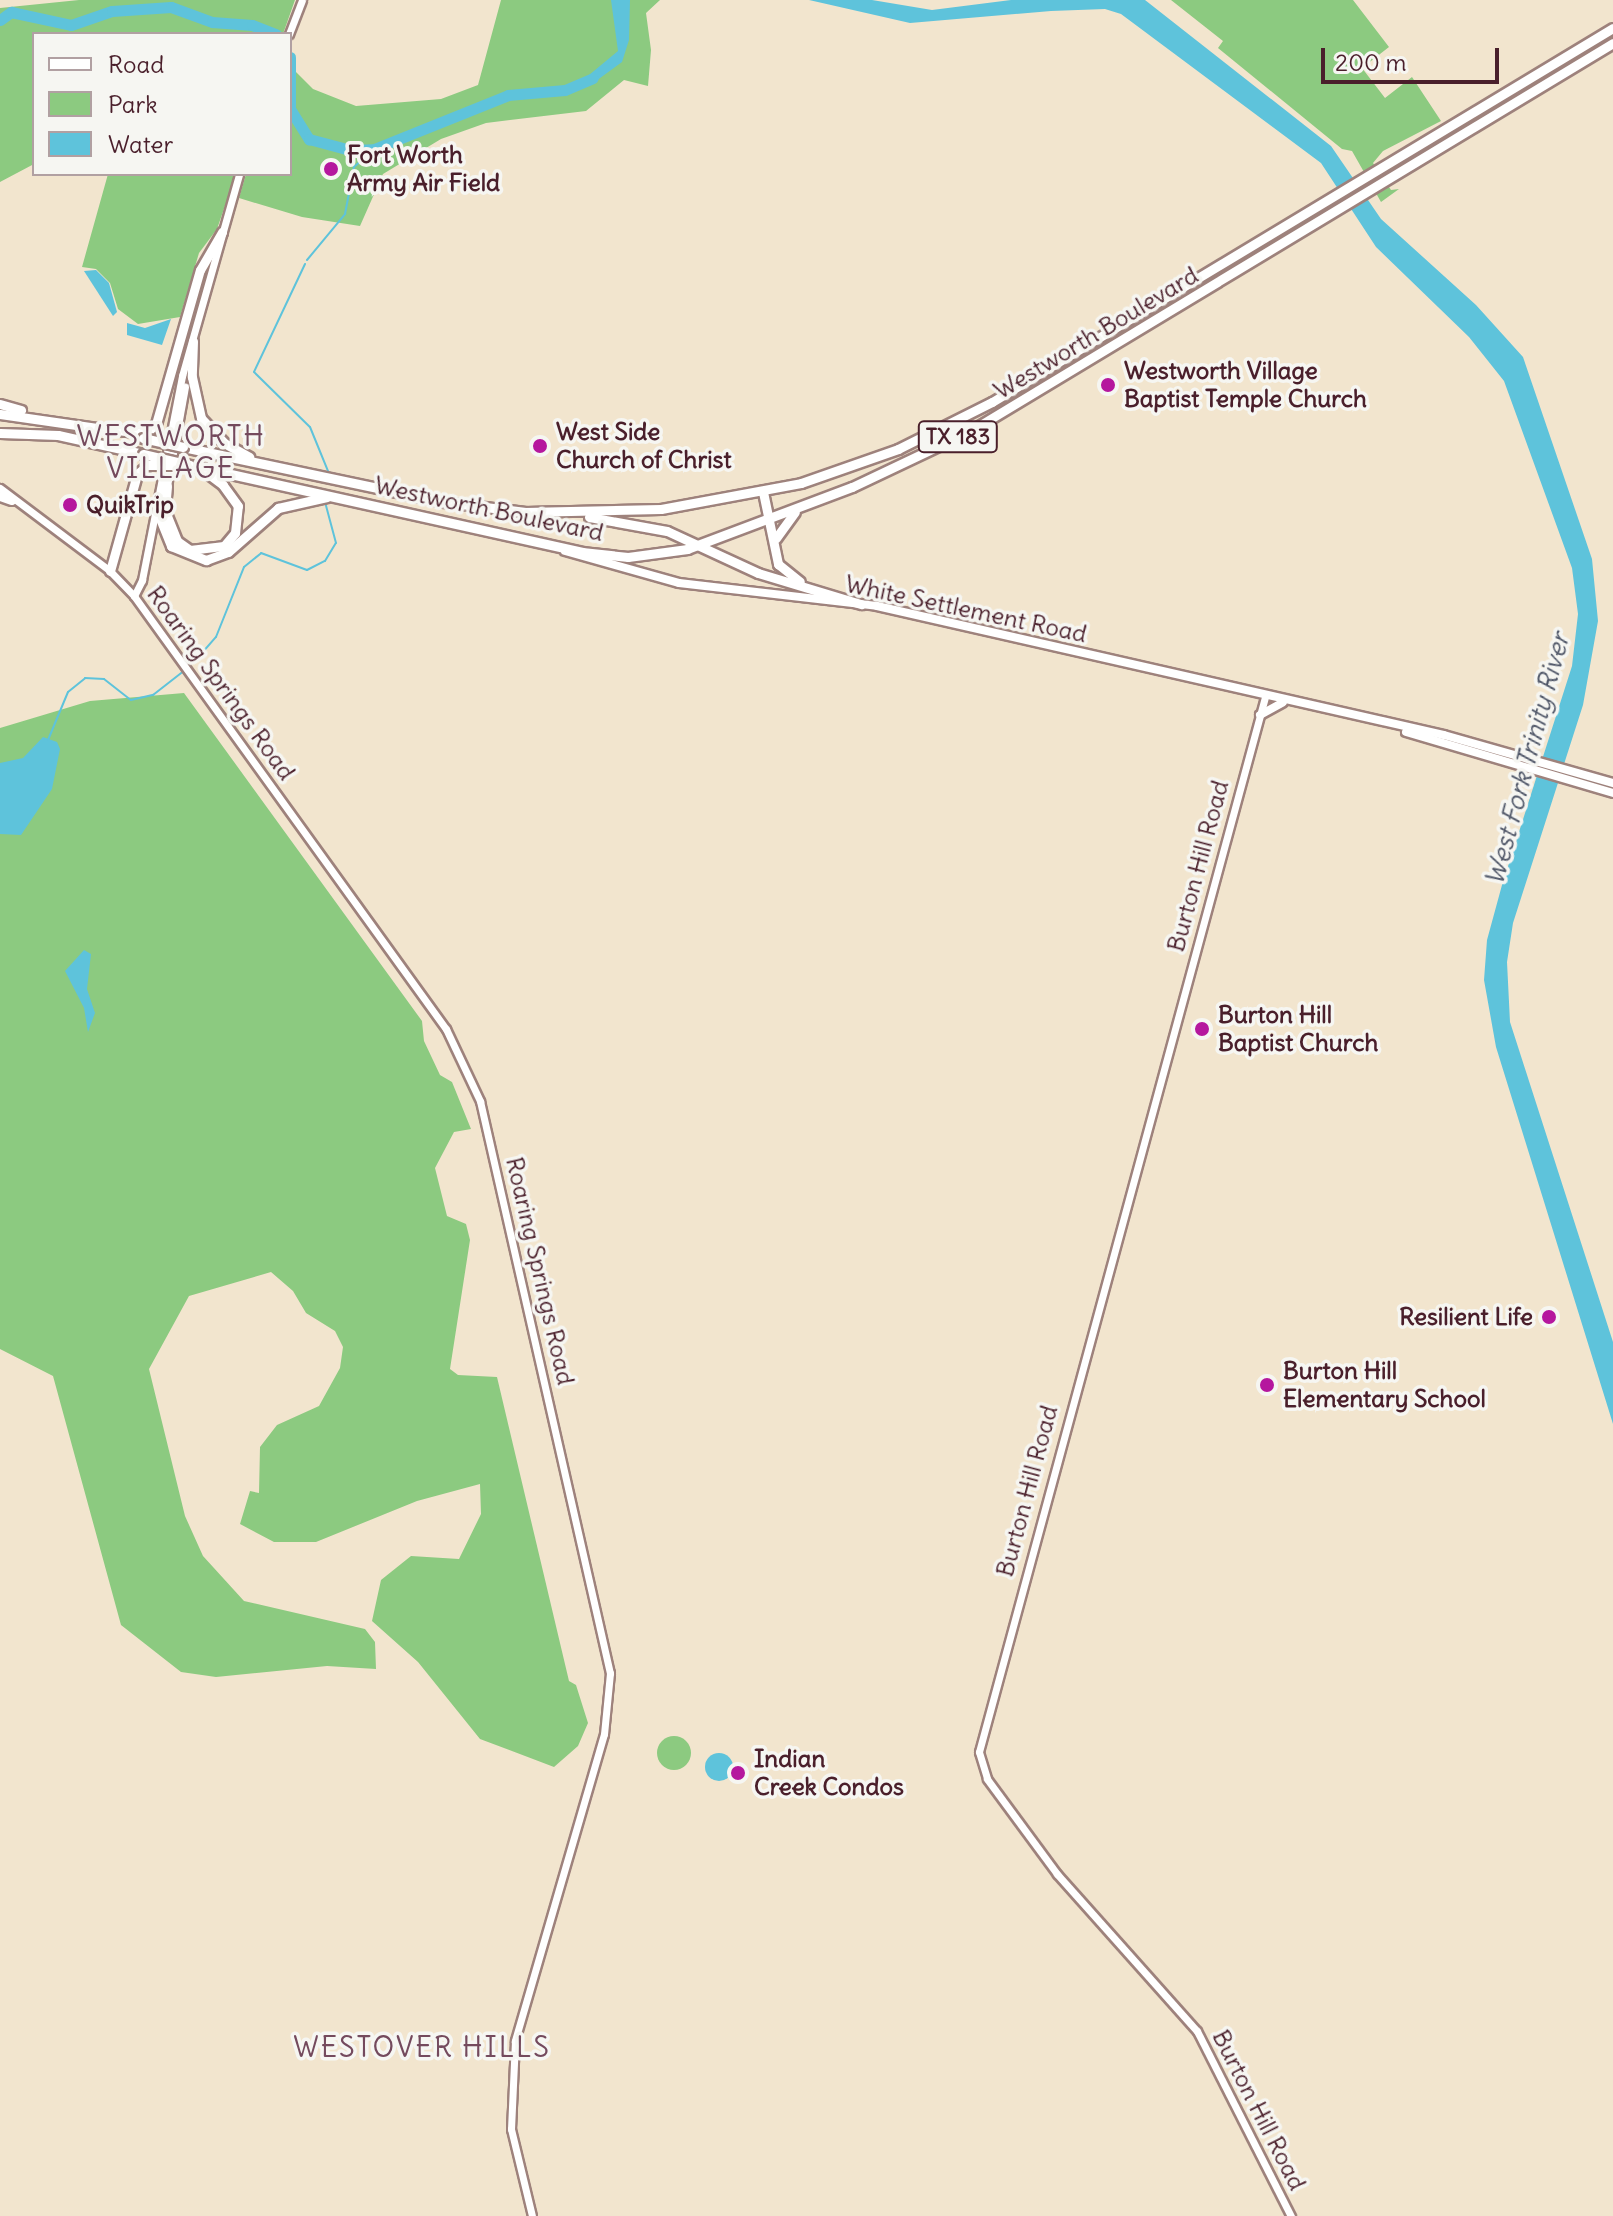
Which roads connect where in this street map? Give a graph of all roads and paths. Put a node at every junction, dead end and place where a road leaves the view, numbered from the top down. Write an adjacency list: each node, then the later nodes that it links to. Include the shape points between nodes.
1 (302, 0): 3 (street)
2 (1613, 28): 20 (main road, Westworth Boulevard / TX 183, via 957,422 862,463)
3 (290, 32)
4 (1613, 43): 26 (main road, Westworth Boulevard / TX 183, via 985,423)
5 (238, 176): 6 (street)
6 (222, 232): 7 (street); 12 (main road, via 200,270 156,424 146,433)
7 (193, 341): 15 (main road, via 192,377 201,418 224,443); 17 (street); 27 (street)
8 (0, 404): 10 (main road)
9 (0, 414): 10 (main road, Westworth Boulevard / TX 183)
10 (43, 416): 11 (main road, Westworth Boulevard / TX 183)
11 (62, 420): 12 (main road, Westworth Boulevard / TX 183); 14 (main road)
12 (106, 429): 15 (main road, Westworth Boulevard / TX 183, bridge)
13 (0, 433): 14 (main road, Westworth Boulevard / TX 183)
14 (58, 435): 16 (main road, Westworth Boulevard / TX 183, bridge)
15 (267, 465): 19 (main road, Westworth Boulevard / TX 183)
16 (195, 466): 17 (main road, via 223,485 238,506 235,533 224,546 190,550 177,541 165,511); 22 (main road, Westworth Boulevard / TX 183); 34 (main road, bridge, via 148,465 137,474)
17 (167, 486)
18 (0, 488): 23 (street, Roaring Springs Road)
19 (376, 489): 24 (main road); 25 (main road, Westworth Boulevard / TX 183)
20 (763, 492): 28 (main road, Westworth Boulevard / TX 183, via 661,509); 29 (main road)
21 (0, 496): 23 (main road)
22 (338, 496): 24 (main road, Westworth Boulevard / TX 183); 27 (main road, via 278,508 228,552 206,560 171,546)
23 (11, 500): 34 (street, Roaring Springs Road)
24 (373, 504): 30 (main road, Westworth Boulevard / TX 183)
25 (460, 505): 28 (main road, Westworth Boulevard / TX 183); 30 (main road)
26 (799, 509): 29 (main road, Westworth Boulevard / TX 183); 31 (main road)
27 (157, 511): 36 (street)
28 (574, 514): 32 (main road, via 667,531)
29 (772, 520): 31 (main road); 32 (main road, Westworth Boulevard / TX 183)
30 (457, 523): 33 (main road, Westworth Boulevard / TX 183)
31 (776, 538): 35 (main road, via 778,564)
32 (698, 545): 33 (main road, Westworth Boulevard / TX 183, via 628,557); 35 (main road, via 758,573)
33 (555, 547): 37 (main road, White Settlement Road, via 679,583)
34 (110, 571): 36 (street, Roaring Springs Road)
35 (814, 589): 37 (main road)
36 (134, 596): 45 (street, Roaring Springs Road, via 446,1029 480,1101 610,1673 604,1734 515,2041 511,2129)
37 (861, 604): 38 (main road, White Settlement Road)
38 (1265, 697): 39 (main road, White Settlement Road); 40 (street, Burton Hill Road)
39 (1285, 701): 40 (main road); 41 (main road, White Settlement Road)
40 (1260, 715): 46 (street, Burton Hill Road, via 979,1752 987,1779 1057,1874 1197,2031)
41 (1367, 720): 42 (main road, White Settlement Road); 42 (main road, White Settlement Road, via 1517,755)
42 (1590, 781): 43 (main road, White Settlement Road); 44 (main road, White Settlement Road)
43 (1613, 783)
44 (1613, 793)
45 (532, 2216)
46 (1291, 2216)

